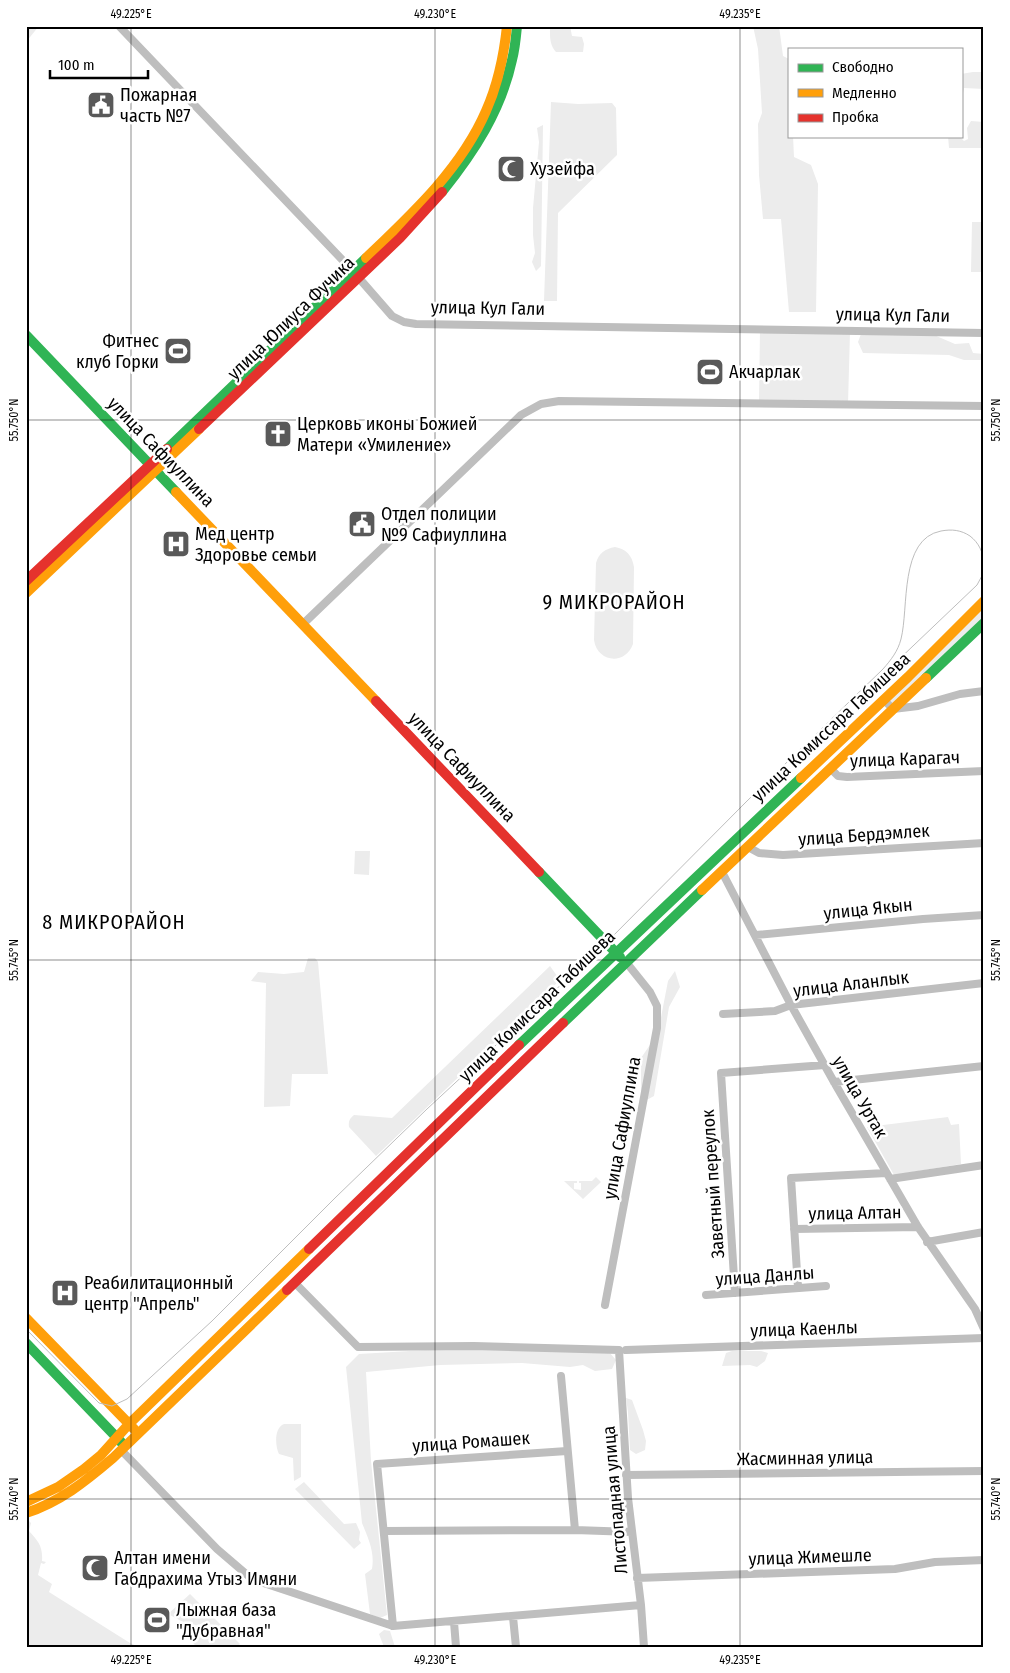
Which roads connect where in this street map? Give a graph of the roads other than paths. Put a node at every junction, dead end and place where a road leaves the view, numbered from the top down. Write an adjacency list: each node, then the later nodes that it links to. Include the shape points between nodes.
1 (119, 26): 4 (street, улица Кул Гали)
2 (507, 26): 4 (street, улица Юлиуса Фучика, via 504,56 480,123 448,172)
3 (517, 26): 4 (street, улица Юлиуса Фучика, via 512,65 503,94 478,146 457,176 400,238)
4 (355, 274): 5 (street, улица Кул Гали, via 392,316 416,324); 8 (street, улица Юлиуса Фучика)
5 (984, 333)
6 (26, 336): 8 (street, улица Сафиуллина)
7 (984, 406): 13 (street, via 558,401 541,404 521,415)
8 (154, 467): 9 (street, улица Юлиуса Фучика); 10 (street, улица Юлиуса Фучика); 13 (street, улица Сафиуллина)
9 (26, 581)
10 (26, 593)
11 (984, 602): 15 (street, улица Комиссара Габишева)
12 (984, 623): 16 (street, улица Комиссара Габишева)
13 (304, 624): 24 (street, улица Сафиуллина)
14 (984, 691): 16 (street)
15 (884, 700): 16 (street); 24 (street, улица Комиссара Габишева)
16 (893, 709): 17 (street, улица Комиссара Габишева)
17 (831, 769): 18 (street, улица Карагач, via 838,776 848,777); 20 (street, улица Комиссара Габишева)
18 (984, 771)
19 (984, 842): 20 (street, улица Бердэмлек, via 783,855 759,854)
20 (748, 848): 21 (street, улица Комиссара Габишева)
21 (722, 872): 23 (street, улица Уртак); 25 (street, улица Комиссара Габишева)
22 (984, 915): 23 (street, улица Якын)
23 (756, 935): 27 (street, улица Уртак)
24 (616, 953): 25 (street, улица Сафиуллина); 50 (street, улица Комиссара Габишева)
25 (626, 962): 38 (street, улица Комиссара Габишева); 43 (street, улица Сафиуллина, via 657,1006 657,1028)
26 (984, 982): 27 (street, улица Аланлык)
27 (791, 1005): 28 (street, улица Аланлык, via 775,1011); 29 (street, улица Уртак)
28 (723, 1014)
29 (825, 1065): 31 (street, улица Уртак); 41 (street, Заветный переулок, via 722,1073)
30 (984, 1066): 31 (street)
31 (834, 1082): 33 (street, улица Уртак)
32 (984, 1165): 33 (street)
33 (888, 1176): 34 (street, улица Уртак); 35 (street, via 791,1178)
34 (918, 1227): 35 (street, улица Алтан); 37 (street, улица Уртак)
35 (794, 1229): 40 (street)
36 (984, 1232): 37 (street)
37 (927, 1242): 45 (street, улица Уртак, via 975,1309)
38 (294, 1283): 48 (street, улица Каенлы, via 358,1347); 51 (street, улица Комиссара Габишева)
39 (826, 1286): 40 (street, улица Данлы)
40 (798, 1288): 41 (street, улица Данлы)
41 (735, 1293): 42 (street, улица Данлы)
42 (706, 1295)
43 (605, 1306)
44 (26, 1318): 50 (street)
45 (984, 1329)
46 (984, 1338): 48 (street, улица Каенлы)
47 (26, 1343): 52 (street)
48 (622, 1350): 56 (street, Листопадная улица)
49 (561, 1376): 54 (street)
50 (129, 1424): 51 (street); 52 (street, улица Комиссара Габишева)
51 (138, 1434): 53 (street, улица Комиссара Габишева)
52 (117, 1438): 53 (street); 57 (street, улица Комиссара Габишева, via 84,1469 58,1487)
53 (123, 1448): 58 (street, улица Комиссара Габишева, via 85,1482 38,1510); 67 (street, via 217,1549 252,1579)
54 (567, 1451): 59 (street); 60 (street, улица Ромашек, via 377,1464)
55 (984, 1471): 56 (street, Жасминная улица)
56 (626, 1475): 61 (street, Листопадная улица)
57 (26, 1502)
58 (26, 1513)
59 (575, 1530): 60 (street); 61 (street)
60 (384, 1531): 67 (street)
61 (632, 1532): 63 (street, Листопадная улица)
62 (984, 1560): 63 (street, улица Жимешле, via 935,1562 895,1569)
63 (637, 1578): 64 (street, Листопадная улица)
64 (641, 1605): 65 (street); 70 (street, Листопадная улица)
65 (513, 1617): 66 (street); 69 (street)
66 (454, 1622): 67 (street); 68 (street)
67 (393, 1626)
68 (456, 1647)
69 (516, 1647)
70 (644, 1647)

